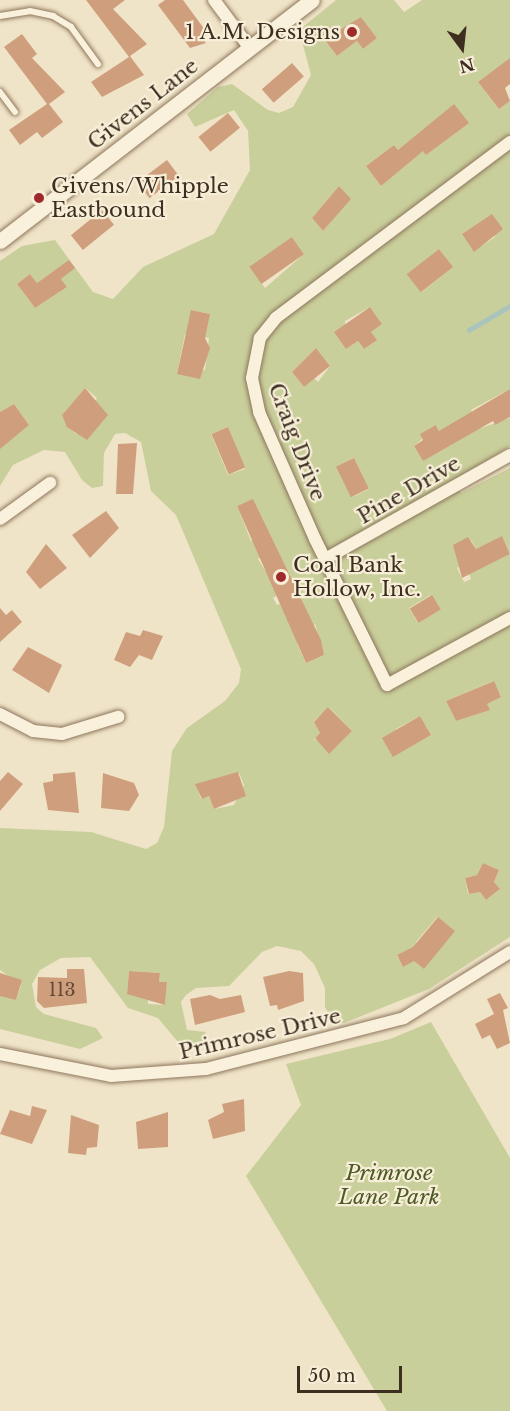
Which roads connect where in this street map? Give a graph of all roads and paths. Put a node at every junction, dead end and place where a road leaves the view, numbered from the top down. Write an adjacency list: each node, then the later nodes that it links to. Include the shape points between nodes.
1 (213, 0): 4 (street)
2 (312, 0): 4 (street, Givens Lane)
3 (0, 16): 5 (lane, via 30,11 53,16 71,27)
4 (249, 47): 9 (street, Givens Lane)
5 (98, 64)
6 (0, 92): 7 (lane)
7 (15, 112)
8 (510, 142): 13 (street, Craig Drive, via 276,318 260,338 253,364 255,402)
9 (0, 241)
10 (510, 455): 13 (street, Pine Drive)
11 (50, 483): 12 (street)
12 (0, 519)
13 (327, 558): 14 (street, Craig Drive, via 387,685)
14 (510, 618)
15 (0, 714): 16 (street, via 33,731 62,734)
16 (118, 717)
17 (510, 952): 18 (street, Primrose Drive, via 404,1018 206,1069 111,1076)
18 (0, 1054)

